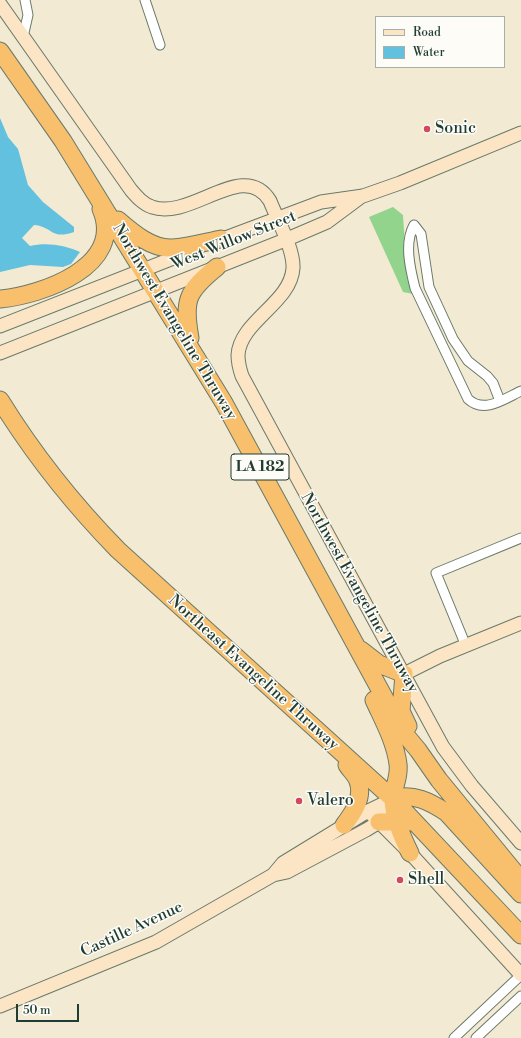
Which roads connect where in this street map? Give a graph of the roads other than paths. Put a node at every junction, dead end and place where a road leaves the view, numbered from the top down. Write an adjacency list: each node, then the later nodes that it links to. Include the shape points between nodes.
1 (25, 0): 4 (street, via 28,15)
2 (145, 0): 5 (street)
3 (0, 4): 4 (street, Northwest Evangeline Thruway)
4 (23, 37): 11 (street, Northwest Evangeline Thruway, via 142,202 170,210 244,185 253,186 266,194)
5 (160, 45)
6 (0, 51): 8 (highway, Northwest Evangeline Thruway / LA 182, via 63,141)
7 (521, 133): 9 (street, West Willow Street)
8 (90, 185): 10 (highway, Northwest Evangeline Thruway / LA 182); 19 (highway, via 104,217 105,231 98,254 81,272 69,278 28,294)
9 (363, 196): 11 (street, West Willow Street, via 321,202); 13 (street, West Willow Street, via 327,222)
10 (107, 210): 12 (highway, via 136,235 152,243 172,248); 15 (highway, Northwest Evangeline Thruway / LA 182)
11 (277, 217): 12 (street, West Willow Street); 13 (street, Northwest Evangeline Thruway)
12 (221, 239): 15 (street, West Willow Street)
13 (285, 240): 14 (street, West Willow Street); 35 (street, Northwest Evangeline Thruway, via 292,258 292,274 286,288 243,340 238,354 242,376)
14 (217, 267): 18 (street, West Willow Street); 23 (highway, via 201,280 190,294 185,314)
15 (143, 270): 18 (highway, Northwest Evangeline Thruway / LA 182); 20 (street, West Willow Street)
16 (427, 274): 17 (street); 17 (street, via 421,234 414,225 408,235); 21 (street, via 429,287)
17 (412, 277): 22 (street)
18 (156, 291): 23 (highway, Northwest Evangeline Thruway / LA 182); 24 (street, West Willow Street)
19 (0, 299)
20 (0, 326)
21 (453, 339): 22 (street); 27 (street, via 468,361 493,383)
22 (442, 345): 27 (street, via 468,398 478,406)
23 (192, 350): 31 (highway, Northwest Evangeline Thruway / LA 182, via 244,436)
24 (0, 353)
25 (521, 392): 27 (street)
26 (0, 400): 29 (highway, Northeast Evangeline Thruway)
27 (500, 401)
28 (0, 408): 29 (highway)
29 (15, 423): 36 (highway, Northeast Evangeline Thruway, via 57,483 84,516 118,550)
30 (521, 538): 34 (street, via 436,573)
31 (317, 574): 33 (highway, Northwest Evangeline Thruway / LA 182); 38 (highway, via 393,742 398,764 398,781)
32 (521, 623): 34 (street)
33 (356, 646): 35 (highway, via 379,664); 37 (highway, Northwest Evangeline Thruway / LA 182, via 403,732)
34 (466, 646): 35 (street)
35 (404, 674): 37 (highway, via 401,711); 43 (street, Northwest Evangeline Thruway, via 443,747)
36 (333, 745): 38 (highway, Northeast Evangeline Thruway); 41 (highway, via 358,781 357,808)
37 (418, 750): 46 (highway, Northwest Evangeline Thruway / LA 182, via 439,780)
38 (393, 799): 39 (street, Castille Avenue); 40 (highway); 42 (highway, Northeast Evangeline Thruway); 47 (highway, via 400,796 423,800 447,813)
39 (373, 817): 40 (highway); 41 (street, Castille Avenue); 44 (street); 45 (street, Castille Avenue, via 312,859 287,872)
40 (398, 822): 42 (highway, via 410,822); 44 (highway)
41 (344, 825): 45 (street, Castille Avenue, via 283,863)
42 (420, 826): 48 (highway, Northeast Evangeline Thruway)
43 (521, 844)
44 (410, 853): 49 (street)
45 (273, 875): 51 (street, Castille Avenue, via 156,942)
46 (521, 880)
47 (521, 894)
48 (521, 935)
49 (521, 974): 52 (street)
50 (521, 996): 53 (street)
51 (0, 1006)
52 (454, 1038)
53 (476, 1038)

